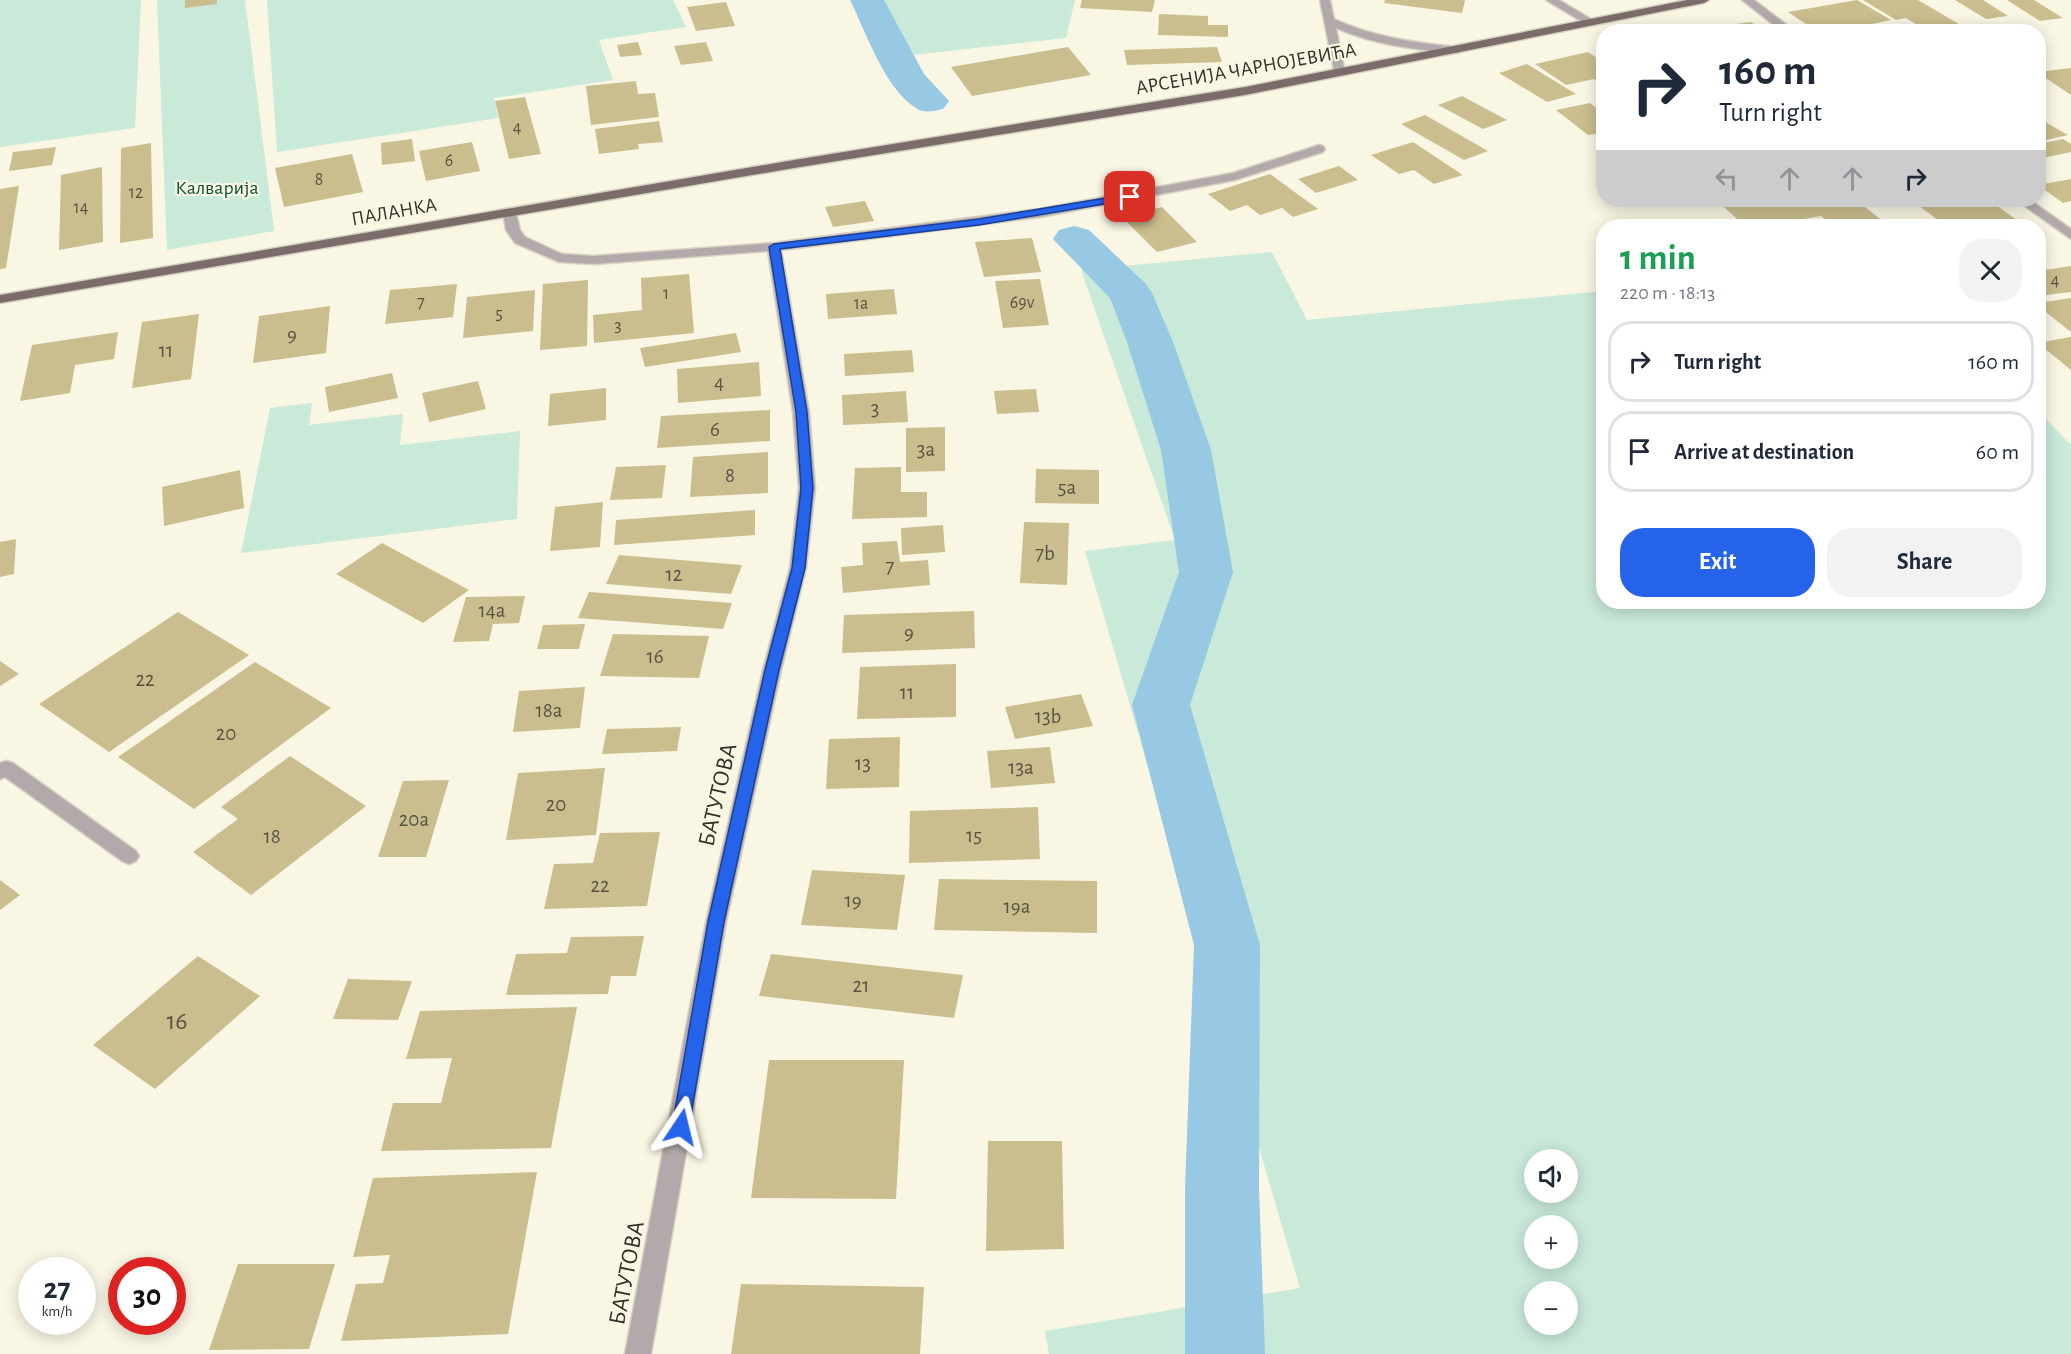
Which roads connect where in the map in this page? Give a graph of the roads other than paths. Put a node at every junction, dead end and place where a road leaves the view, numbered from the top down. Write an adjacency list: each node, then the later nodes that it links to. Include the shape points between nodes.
1 (1325, 0): 5 (street)
2 (1551, 0): 6 (street)
3 (1704, 0): 6 (main road, АРСЕНИЈА ЧАРНОЈЕВИЋА)
4 (1747, 0): 7 (street)
5 (1329, 21): 8 (street, via 1399,45); 9 (street)
6 (1590, 22): 8 (main road, АРСЕНИЈА ЧАРНОЈЕВИЋА)
7 (1780, 24)
8 (1458, 50): 9 (main road, АРСЕНИЈА ЧАРНОЈЕВИЋА)
9 (1339, 73): 11 (main road, АРСЕНИЈА ЧАРНОЈЕВИЋА)
10 (1319, 149): 15 (street, via 1225,178 1050,211)
11 (794, 164): 13 (main road, ПАЛАНКА)
12 (2032, 207): 14 (street)
13 (510, 212): 15 (street, via 513,230 520,240 559,258 594,260); 16 (main road, ПАЛАНКА)
14 (2071, 235)
15 (774, 247): 19 (street, БАТУТОВА, via 802,423 807,488 798,568 716,922)
16 (0, 299)
17 (0, 772): 18 (street, via 6,768)
18 (129, 856)
19 (638, 1354)

